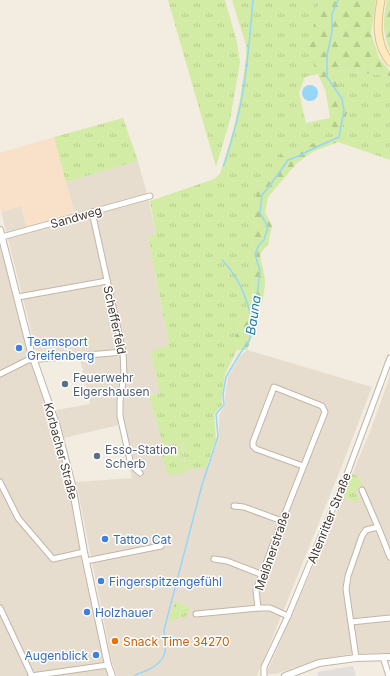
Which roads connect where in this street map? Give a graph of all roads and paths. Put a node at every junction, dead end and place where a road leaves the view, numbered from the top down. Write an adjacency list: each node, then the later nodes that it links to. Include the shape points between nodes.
1 (383, 0): 2 (main road, via 380,26 382,42); 3 (main road, via 378,20 378,37)
2 (390, 57)
3 (390, 62)
4 (150, 196): 5 (street, Sandweg)
5 (92, 212): 7 (street, Sandweg); 8 (street, Schefferfeld)
6 (0, 230): 7 (street, Korbacher Straße)
7 (2, 238): 9 (street, Korbacher Straße)
8 (107, 281): 9 (street); 10 (street, Schefferfeld)
9 (18, 297): 12 (street, Korbacher Straße)
10 (123, 352): 12 (street); 15 (street, Schefferfeld, via 124,375 120,416 131,465)
11 (390, 358): 30 (street, Altenritter Straße, via 347,474)
12 (33, 360): 13 (street); 22 (street, Korbacher Straße, via 58,432 72,485)
13 (0, 374)
14 (303, 466): 14 (street, Meißnerstraße, via 325,412 322,406 274,387 253,446); 19 (street, Meißnerstraße)
15 (140, 473)
16 (0, 482): 22 (street, via 18,518 53,559)
17 (362, 490): 20 (street)
18 (234, 506): 19 (street, via 244,507)
19 (282, 521): 26 (street, Meißnerstraße)
20 (378, 527): 23 (street); 32 (street, via 366,530 362,536 348,576 346,589)
21 (161, 546): 25 (street)
22 (84, 552): 25 (street, Korbacher Straße)
23 (390, 557)
24 (214, 559): 26 (street, via 227,561)
25 (86, 561): 35 (street, Korbacher Straße)
26 (263, 575): 28 (street, Meißnerstraße, via 256,590)
27 (0, 608): 36 (street)
28 (258, 608): 29 (street); 30 (street, Meißnerstraße, via 270,608)
29 (196, 614)
30 (288, 616): 38 (street, Altenritter Straße, via 264,667)
31 (390, 618): 32 (street)
32 (351, 622): 34 (street)
33 (387, 657): 34 (street); 40 (street)
34 (356, 658): 39 (street, via 319,664)
35 (108, 665): 36 (street); 37 (street, Korbacher Straße)
36 (32, 676)
37 (112, 676)
38 (264, 676)
39 (285, 676)
40 (389, 676)

